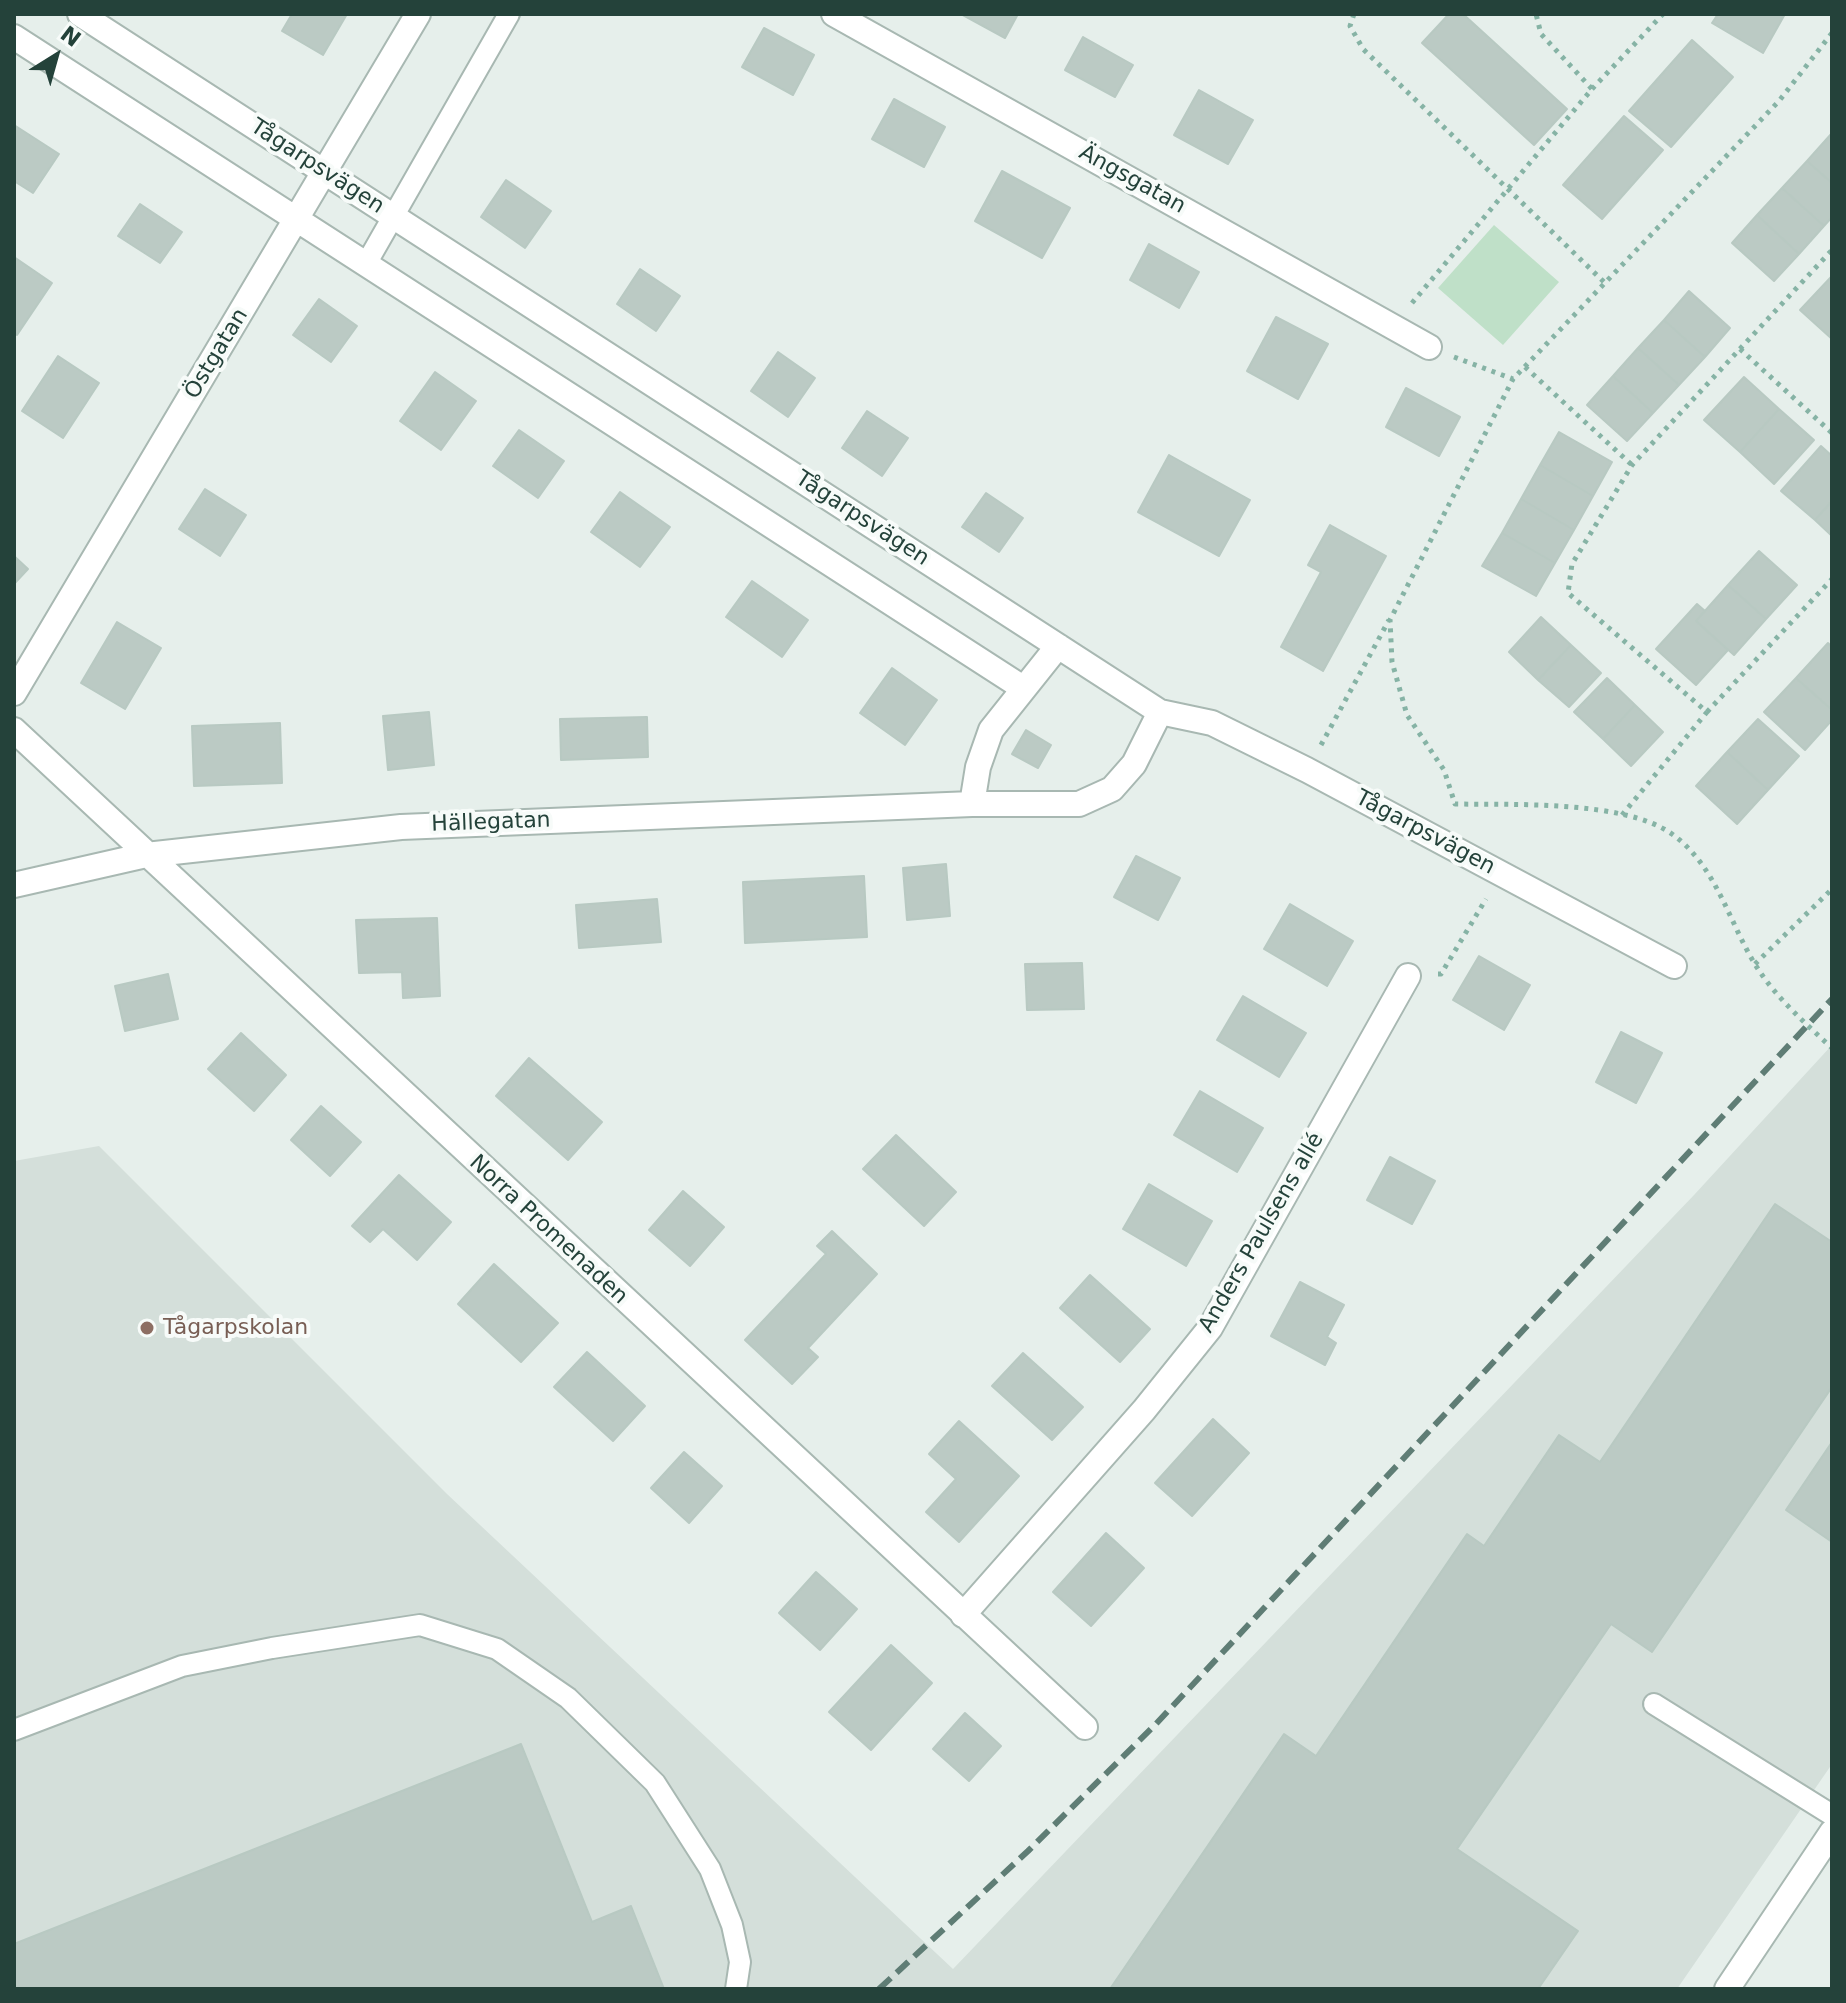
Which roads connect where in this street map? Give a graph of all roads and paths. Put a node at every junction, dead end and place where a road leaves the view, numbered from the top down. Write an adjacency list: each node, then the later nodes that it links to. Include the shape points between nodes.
1 (80, 14): 11 (street, Tågarpsvägen)
2 (418, 14): 11 (street, Östgatan)
3 (509, 14): 13 (lane)
4 (834, 14): 18 (street, Ängsgatan)
5 (1354, 14): 12 (path, via 1350,26 1363,49)
6 (1536, 14): 10 (path, via 1541,34)
7 (1663, 14): 10 (path)
8 (1832, 33): 17 (path, via 1779,101)
9 (14, 37): 14 (street)
10 (1592, 89): 12 (path)
11 (326, 173): 13 (street, Tågarpsvägen); 14 (street, Östgatan)
12 (1506, 188): 17 (path); 18 (path)
13 (393, 217): 16 (lane); 27 (street, Tågarpsvägen)
14 (298, 220): 16 (street); 29 (street, Östgatan)
15 (1832, 250): 20 (path)
16 (366, 264): 28 (street)
17 (1605, 283): 21 (path)
18 (1392, 326): 19 (street, Ängsgatan)
19 (1429, 347): 22 (path)
20 (1740, 349): 23 (path); 24 (path)
21 (1525, 367): 22 (path); 24 (path)
22 (1513, 379): 26 (path)
23 (1832, 433)
24 (1632, 465): 31 (path, via 1572,564 1568,593)
25 (1832, 579): 31 (path)
26 (1390, 620): 33 (path); 35 (path, via 1392,662 1407,715 1444,770 1455,804 1573,806)
27 (1058, 646): 28 (street); 30 (street, Tågarpsvägen)
28 (1023, 688): 34 (street, via 991,730)
29 (14, 693)
30 (1160, 712): 33 (street, Tågarpsvägen, via 1212,723); 34 (street, Hällegatan, via 1134,764 1112,789 1079,804)
31 (1707, 712): 35 (path)
32 (14, 730): 36 (street, Norra Promenaden)
33 (1307, 770): 37 (street, Tågarpsvägen)
34 (972, 804): 36 (street, Hällegatan, via 401,827)
35 (1622, 815): 40 (path, via 1670,832 1694,854 1716,885)
36 (146, 855): 38 (street, Hällegatan); 44 (street, Norra Promenaden)
37 (1501, 874): 41 (street, Tågarpsvägen); 42 (path, via 1441,974)
38 (14, 885)
39 (1832, 889): 40 (path)
40 (1755, 964): 43 (path)
41 (1674, 966)
42 (1408, 976): 44 (street, Anders Paulsens allé, via 1210,1328)
43 (1832, 1048)
44 (963, 1615): 46 (street, Norra Promenaden)
45 (1654, 1704): 48 (lane)
46 (1085, 1727)
47 (14, 1730): 50 (lane, via 182,1666 272,1648 420,1625 497,1649 568,1698 655,1783 710,1869 732,1925 740,1962)
48 (1832, 1815)
49 (1832, 1832): 51 (street)
50 (736, 1989)
51 (1727, 1989)

